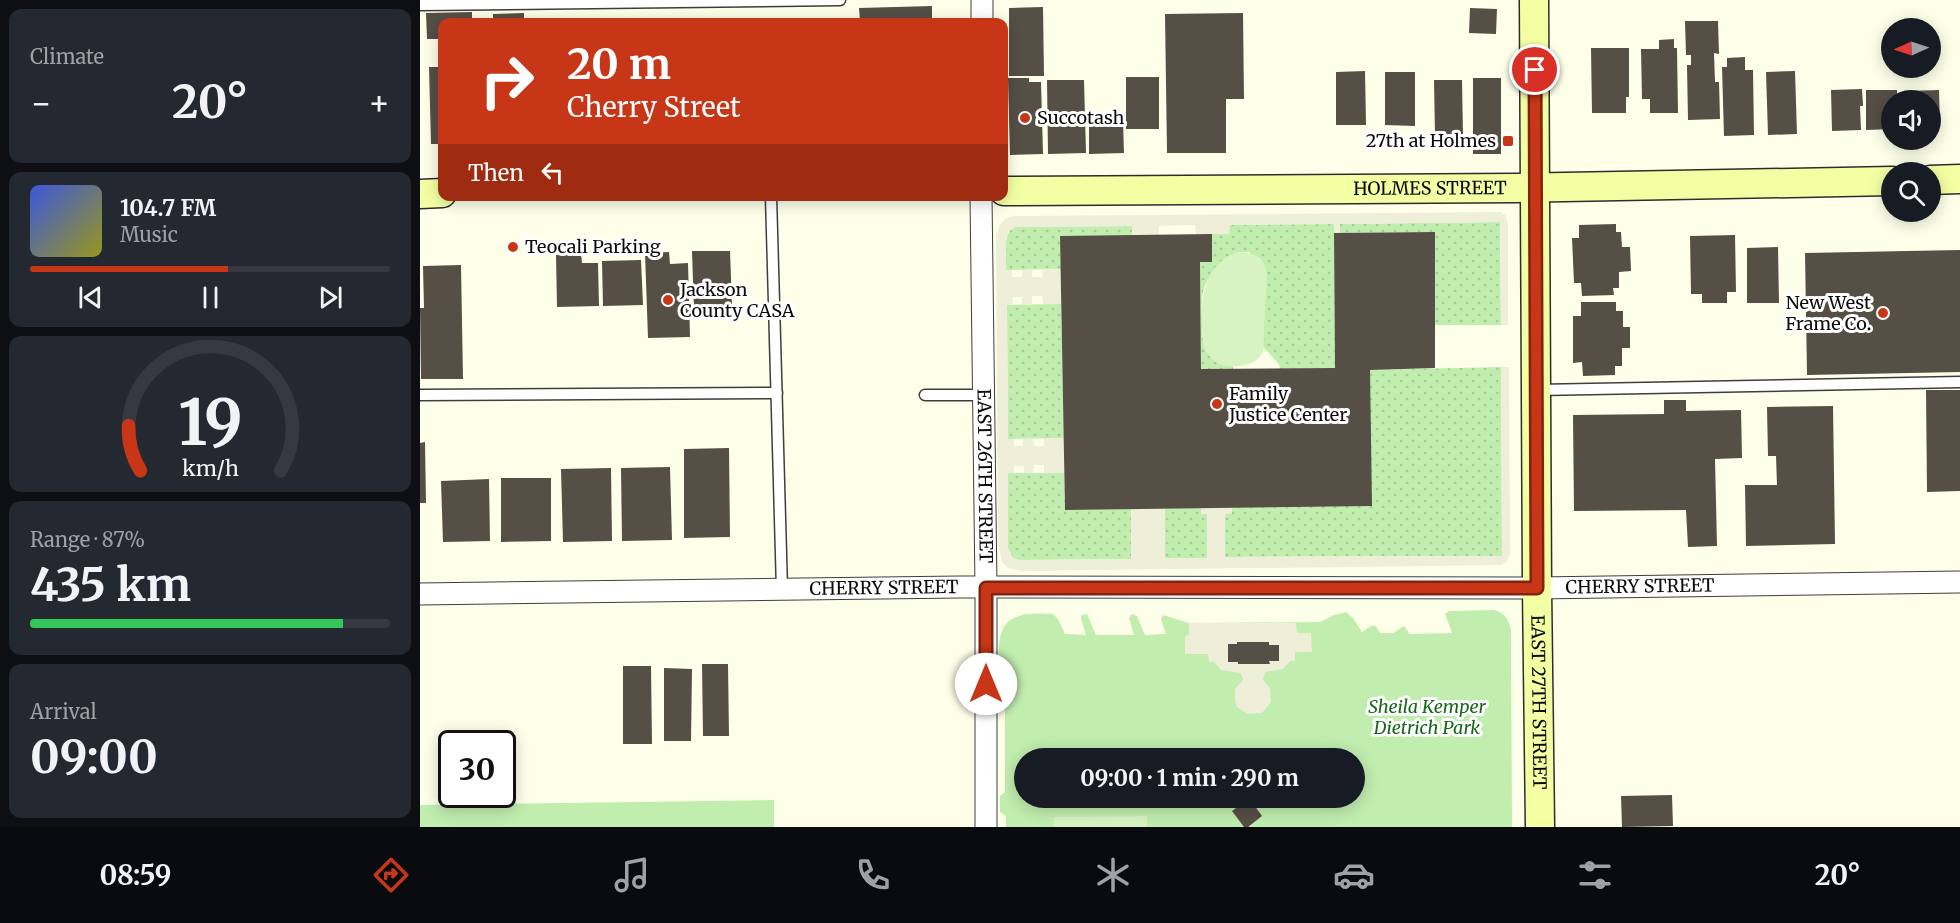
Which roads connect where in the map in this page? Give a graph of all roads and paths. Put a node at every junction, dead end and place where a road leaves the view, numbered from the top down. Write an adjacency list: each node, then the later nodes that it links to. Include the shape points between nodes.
1 (840, 0): 4 (lane)
2 (982, 0): 5 (street)
3 (1534, 0): 9 (street, EAST 27TH STREET)
4 (420, 5)
5 (982, 18)
6 (1960, 179): 7 (street)
7 (1941, 180)
8 (1881, 181): 9 (street, HOLMES STREET)
9 (1536, 187): 10 (street, HOLMES STREET); 16 (street, EAST 27TH STREET)
10 (1008, 190)
11 (420, 194): 12 (street)
12 (438, 194)
13 (771, 201): 17 (lane)
14 (981, 201): 20 (street, EAST 26TH STREET)
15 (1960, 382): 16 (lane)
16 (1537, 390): 23 (street, EAST 27TH STREET)
17 (777, 393): 18 (lane); 24 (lane)
18 (420, 395)
19 (926, 395): 20 (lane)
20 (984, 395): 22 (street, EAST 26TH STREET)
21 (1960, 582): 23 (street, CHERRY STREET)
22 (986, 588): 23 (street, CHERRY STREET); 24 (street, CHERRY STREET); 26 (street, EAST 26TH STREET)
23 (1537, 588): 27 (street, EAST 27TH STREET)
24 (782, 590): 25 (street, CHERRY STREET)
25 (420, 594)
26 (986, 827)
27 (1540, 827)

